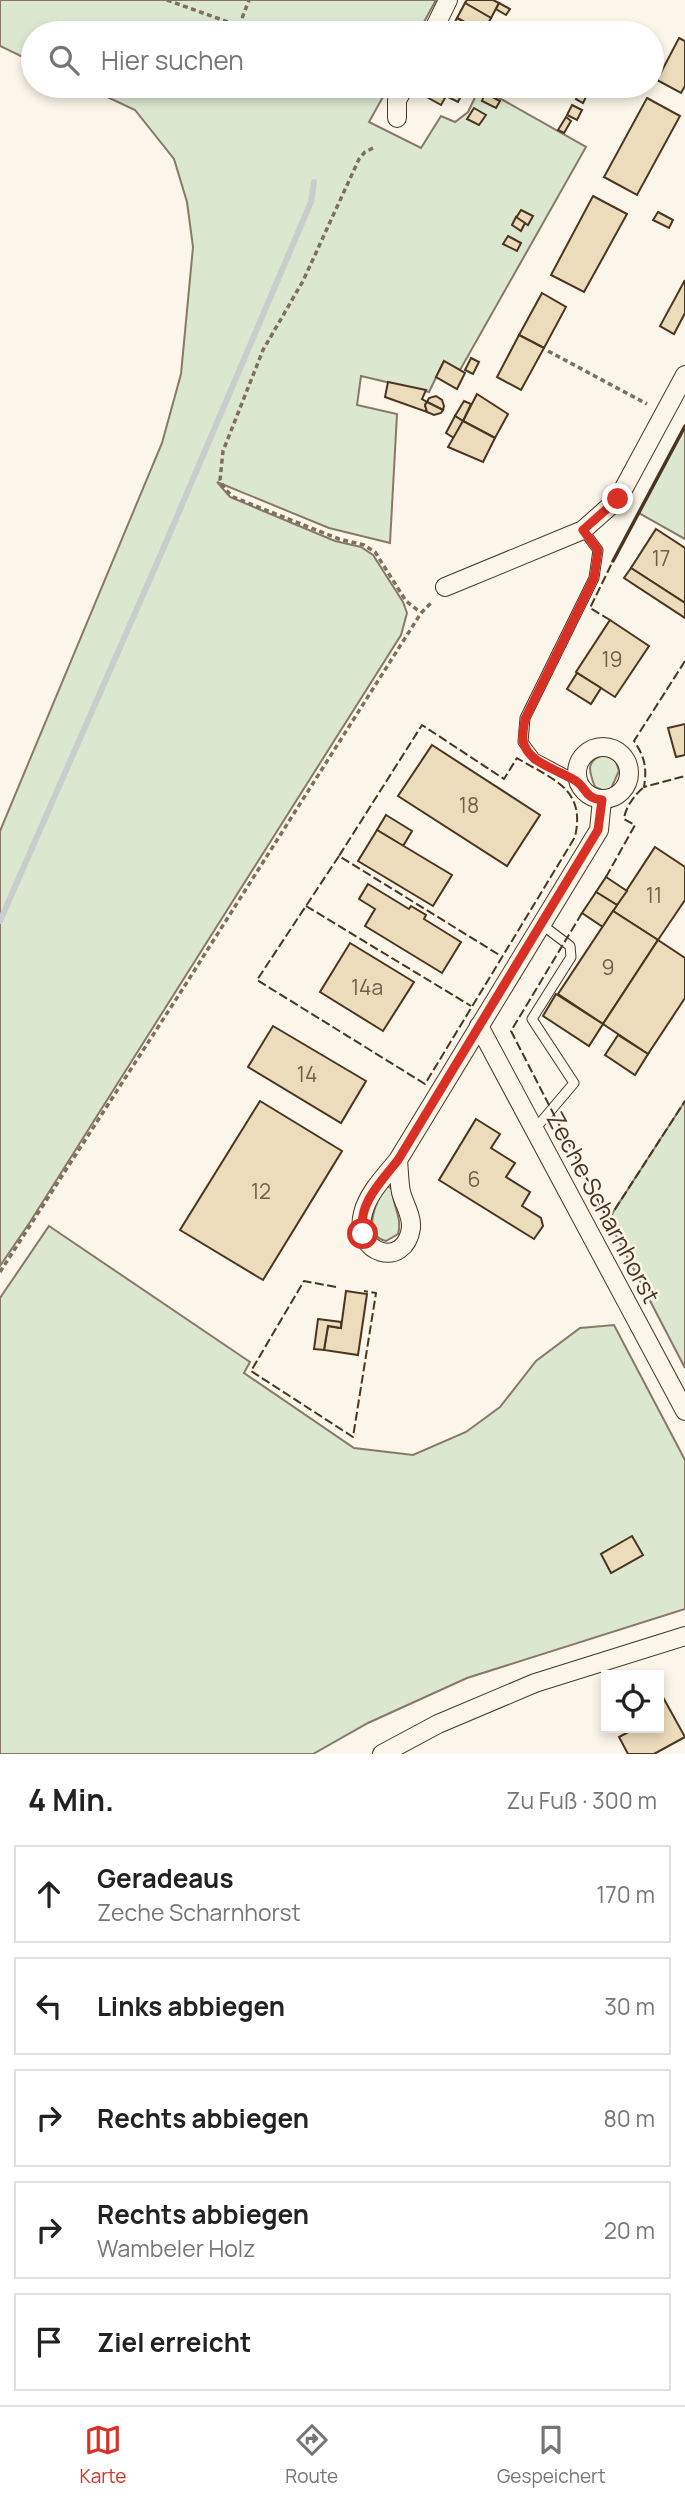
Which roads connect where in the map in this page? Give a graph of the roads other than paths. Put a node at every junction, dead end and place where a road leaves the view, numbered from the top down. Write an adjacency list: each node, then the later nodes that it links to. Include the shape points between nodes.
1 (448, 0): 2 (street)
2 (438, 21)
3 (398, 98): 4 (street)
4 (397, 117)
5 (685, 375): 6 (street, via 618,499)
6 (583, 530): 7 (street); 8 (lane, via 598,550 594,578 525,719 523,742 535,758)
7 (446, 587)
8 (578, 781): 9 (street, via 584,792); 9 (street, via 579,762 593,749 620,752 627,761 629,779 619,795)
9 (602, 800): 10 (street, via 598,830)
10 (541, 924): 11 (street); 12 (lane, via 572,951 532,1019 574,1083)
11 (479, 1026): 12 (street, Zeche Scharnhorst); 13 (street)
12 (535, 1129): 14 (street, Zeche Scharnhorst)
13 (398, 1160): 13 (street, via 369,1197 362,1216 368,1244 387,1253 406,1243 411,1225)
14 (685, 1410)
15 (685, 1636): 16 (street, via 535,1683 438,1724)
16 (382, 1754)

